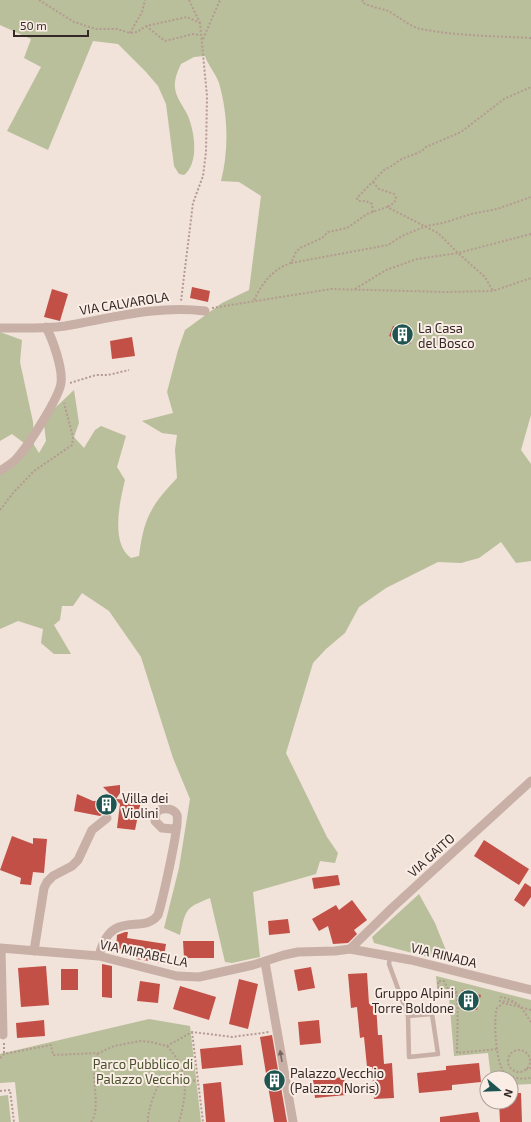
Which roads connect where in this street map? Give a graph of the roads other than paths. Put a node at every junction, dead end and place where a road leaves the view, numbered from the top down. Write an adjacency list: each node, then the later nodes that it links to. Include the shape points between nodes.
1 (205, 311): 2 (street, VIA CALVAROLA, via 182,308 144,311)
2 (46, 327): 3 (street, VIA CALVAROLA); 4 (street, via 55,349 60,387 31,440 17,458)
3 (0, 328)
4 (0, 470)
5 (531, 781): 9 (street, VIA GAITO)
6 (107, 818): 10 (street, via 92,830 78,860 47,882)
7 (177, 826): 11 (street, via 155,920 130,924 113,931 106,937)
8 (0, 948): 10 (street, VIA MIRABELLA); 16 (street, VIA MIRABELLA)
9 (350, 949): 12 (street, VIA RINADA); 13 (street, VIA MIRABELLA, via 298,952)
10 (34, 951): 11 (street, VIA MIRABELLA)
11 (99, 956): 13 (street, VIA MIRABELLA, via 184,976 199,977)
12 (390, 956): 14 (street, VIA RINADA); 15 (lane, via 389,964)
13 (265, 962): 17 (street, one-way to 13)
14 (531, 990)
15 (408, 1016): 15 (lane, via 432,1014 438,1054 409,1057)
16 (3, 1035)
17 (293, 1122)

